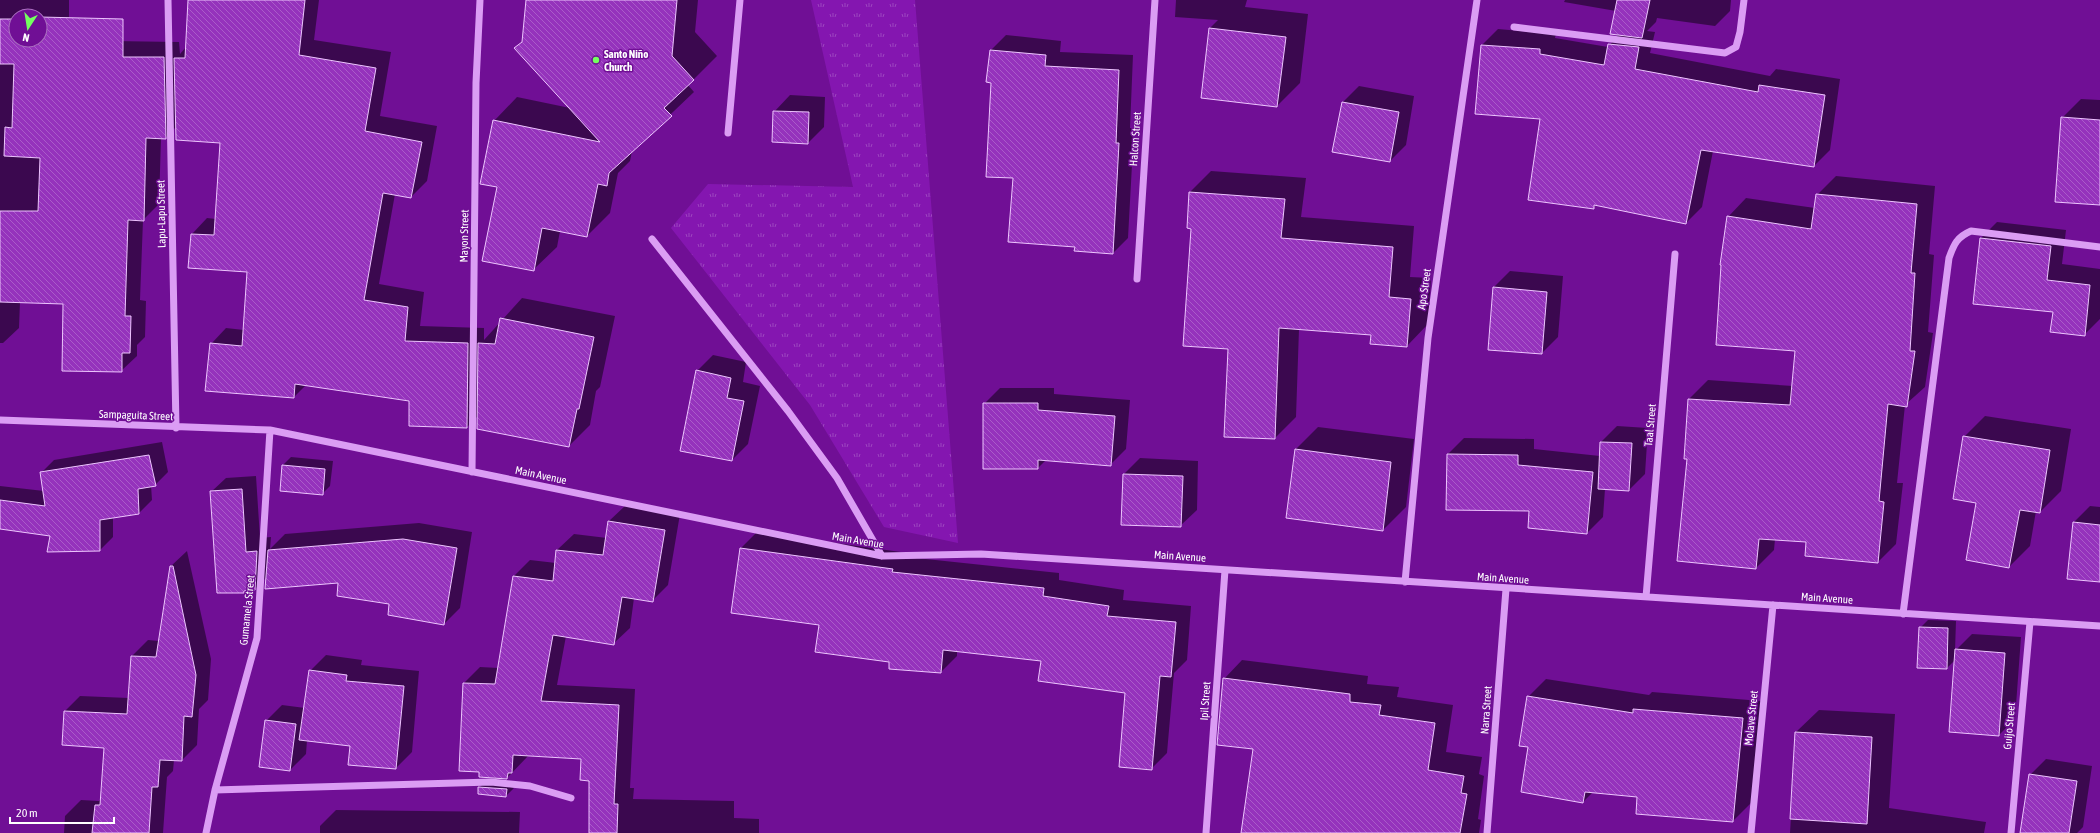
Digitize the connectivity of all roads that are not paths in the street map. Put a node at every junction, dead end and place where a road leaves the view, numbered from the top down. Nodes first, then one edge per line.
1 (168, 0) edge
2 (480, 0) edge
3 (740, 0) edge
4 (1155, 0) edge
5 (1477, 0) edge
6 (1744, 0) edge
7 (1514, 27) dead end
8 (728, 133) dead end
9 (652, 239) dead end
10 (2100, 247) edge
11 (1675, 254) dead end
12 (1137, 279) dead end
13 (0, 420) edge
14 (176, 428) junction
15 (270, 430) junction
16 (472, 472) junction
17 (882, 556) junction
18 (1225, 570) junction
19 (1405, 582) junction
20 (1506, 589) junction
21 (1646, 597) junction
22 (1773, 605) junction
23 (1904, 614) junction
24 (2030, 622) junction
25 (2100, 626) edge
26 (215, 790) junction
27 (571, 798) dead end
28 (206, 833) edge
29 (1206, 833) edge
30 (1487, 833) edge
31 (1751, 833) edge
32 (2011, 833) edge

1 - 14 street, Lapu-Lapu Street
2 - 16 street, Mayon Street
3 - 8 street
4 - 12 street, Halcon Street
5 - 19 street, Apo Street
6 - 7 street
9 - 17 street
10 - 23 street
11 - 21 street, Taal Street
13 - 14 street, Sampaguita Street
14 - 15 street, Sampaguita Street
15 - 16 street, Main Avenue
15 - 26 street, Gumamela Street
16 - 17 street, Main Avenue
17 - 18 street, Main Avenue
18 - 19 street, Main Avenue
18 - 29 street, Ipil Street
19 - 20 street, Main Avenue
20 - 21 street, Main Avenue
20 - 30 street, Narra Street
21 - 22 street, Main Avenue
22 - 23 street, Main Avenue
22 - 31 street, Molave Street
23 - 24 street, Main Avenue
24 - 25 street, Main Avenue
24 - 32 street, Guijo Street
26 - 27 street
26 - 28 street, Gumamela Street

